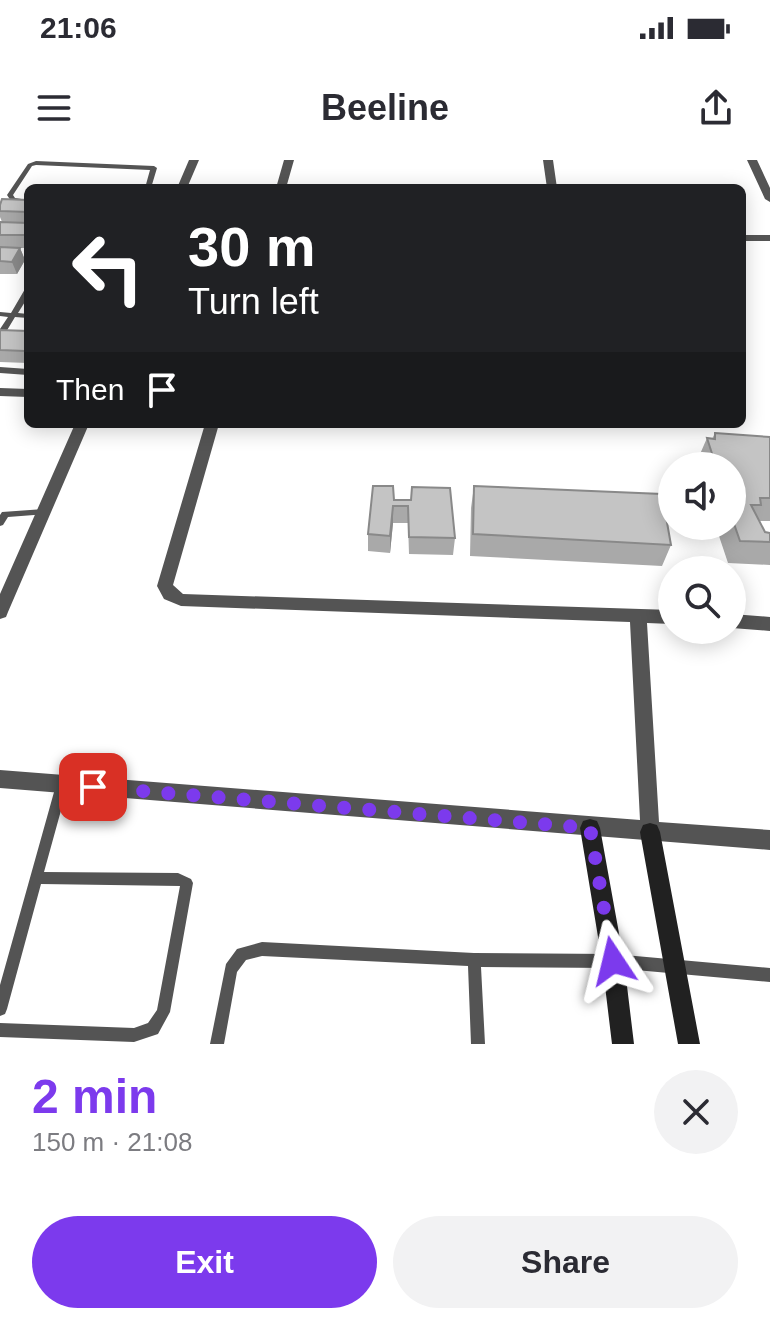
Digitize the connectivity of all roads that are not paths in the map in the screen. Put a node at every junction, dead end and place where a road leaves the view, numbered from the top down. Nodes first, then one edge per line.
1 (194, 160) edge
2 (289, 160) edge
3 (548, 160) edge
4 (752, 160) edge
5 (149, 184) edge
6 (184, 184) edge
7 (282, 184) edge
8 (551, 184) edge
9 (770, 199) edge
10 (24, 201) edge
11 (746, 238) edge
12 (770, 238) edge
13 (24, 297) edge
14 (18, 306) junction
15 (24, 307) edge
16 (0, 314) edge
17 (13, 315) junction
18 (24, 316) edge
19 (0, 336) edge
20 (14, 338) edge
21 (0, 370) edge
22 (24, 372) edge
23 (0, 392) edge
24 (24, 393) edge
25 (80, 428) edge
26 (211, 428) edge
27 (44, 512) junction
28 (0, 523) edge
29 (0, 612) edge
30 (638, 615) junction
31 (658, 616) edge
32 (746, 622) edge
33 (770, 624) edge
34 (0, 779) edge
35 (62, 785) junction
36 (590, 828) junction
37 (650, 832) junction
38 (770, 840) edge
39 (38, 878) junction
40 (474, 960) junction
41 (613, 961) junction
42 (676, 967) junction
43 (770, 975) edge
44 (0, 1009) edge
45 (0, 1030) edge
46 (217, 1044) edge
47 (478, 1044) edge
48 (623, 1044) edge
49 (689, 1044) edge

1 - 6 street
2 - 7 street
3 - 8 street
4 - 9 street
5 - 10 lane
11 - 12 street
13 - 14 lane
14 - 15 lane
14 - 17 lane
16 - 17 lane
17 - 18 lane
17 - 19 lane
19 - 20 lane
21 - 22 lane
23 - 24 street
25 - 27 street
26 - 30 street
27 - 28 lane
27 - 29 street
30 - 31 street
30 - 37 street
32 - 33 street
34 - 35 street
35 - 36 street
35 - 39 lane
36 - 37 street
36 - 41 street
37 - 38 street
37 - 42 street
39 - 44 lane
39 - 45 lane
40 - 41 lane
40 - 46 lane
40 - 47 lane
41 - 42 lane
41 - 48 street
42 - 43 lane
42 - 49 street

